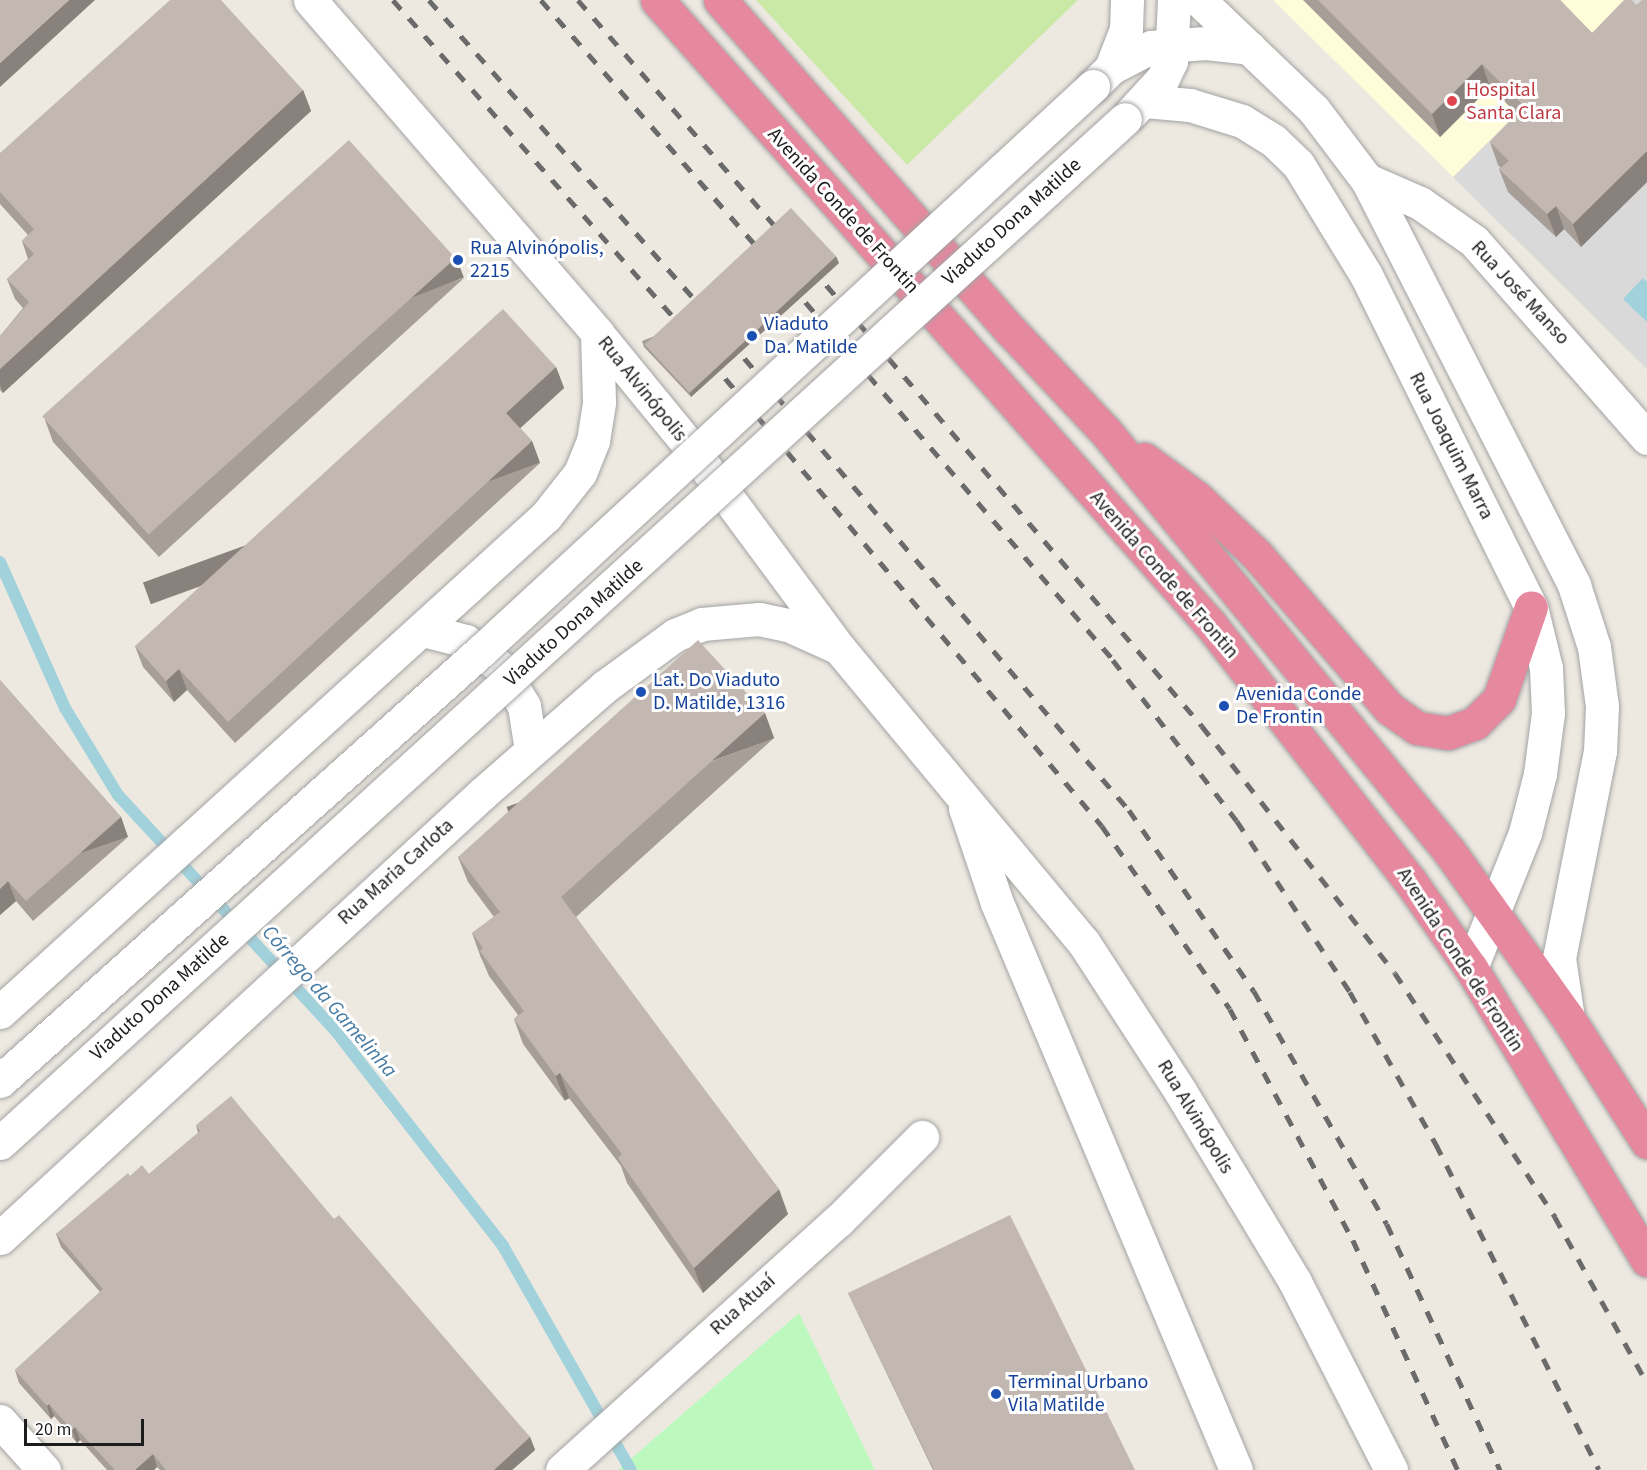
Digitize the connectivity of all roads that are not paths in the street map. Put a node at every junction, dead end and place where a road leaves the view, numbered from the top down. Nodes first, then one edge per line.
1 (310, 0) edge
2 (657, 0) edge
3 (720, 0) edge
4 (1127, 0) edge
5 (1174, 0) edge
6 (1199, 0) edge
7 (1173, 44) junction
8 (1250, 48) junction
9 (1102, 77) junction
10 (1135, 110) junction
11 (1367, 180) junction
12 (597, 333) junction
13 (1106, 432) junction
14 (1647, 438) edge
15 (1531, 607) junction
16 (423, 630) junction
17 (839, 648) junction
18 (531, 750) junction
19 (959, 790) junction
20 (1492, 911) junction
21 (1471, 968) junction
22 (0, 1012) edge
23 (1568, 1018) junction
24 (0, 1081) edge
25 (921, 1137) dead end
26 (1647, 1142) edge
27 (0, 1143) edge
28 (0, 1238) edge
29 (1647, 1260) edge
30 (0, 1421) edge
31 (44, 1470) edge
32 (562, 1470) edge
33 (1236, 1470) edge
34 (1391, 1470) edge

1 - 12 street, Rua Alvinópolis
2 - 21 highway, Avenida Conde de Frontin
3 - 13 highway
4 - 9 street
5 - 7 street
6 - 8 street
7 - 8 street
7 - 9 street
7 - 10 street
8 - 11 street
9 - 24 street, bridge
10 - 15 street, Rua Joaquim Marra
10 - 27 street, Viaduto Dona Matilde, bridge
11 - 14 street, Rua José Manso
11 - 23 street
12 - 16 street
12 - 17 street, Rua Alvinópolis
13 - 15 highway
13 - 20 highway
15 - 20 street, Rua Joaquim Marra
16 - 18 street
16 - 22 street
17 - 18 street, Rua Maria Carlota
17 - 19 street, Rua Alvinópolis
18 - 28 street, Rua Maria Carlota
19 - 33 street, Rua Alvinópolis
19 - 34 street, Rua Alvinópolis
20 - 21 street, Rua Joaquim Marra
20 - 23 highway
21 - 29 highway, Avenida Conde de Frontin
23 - 26 highway
25 - 32 street, Rua Atuaí
30 - 31 street

